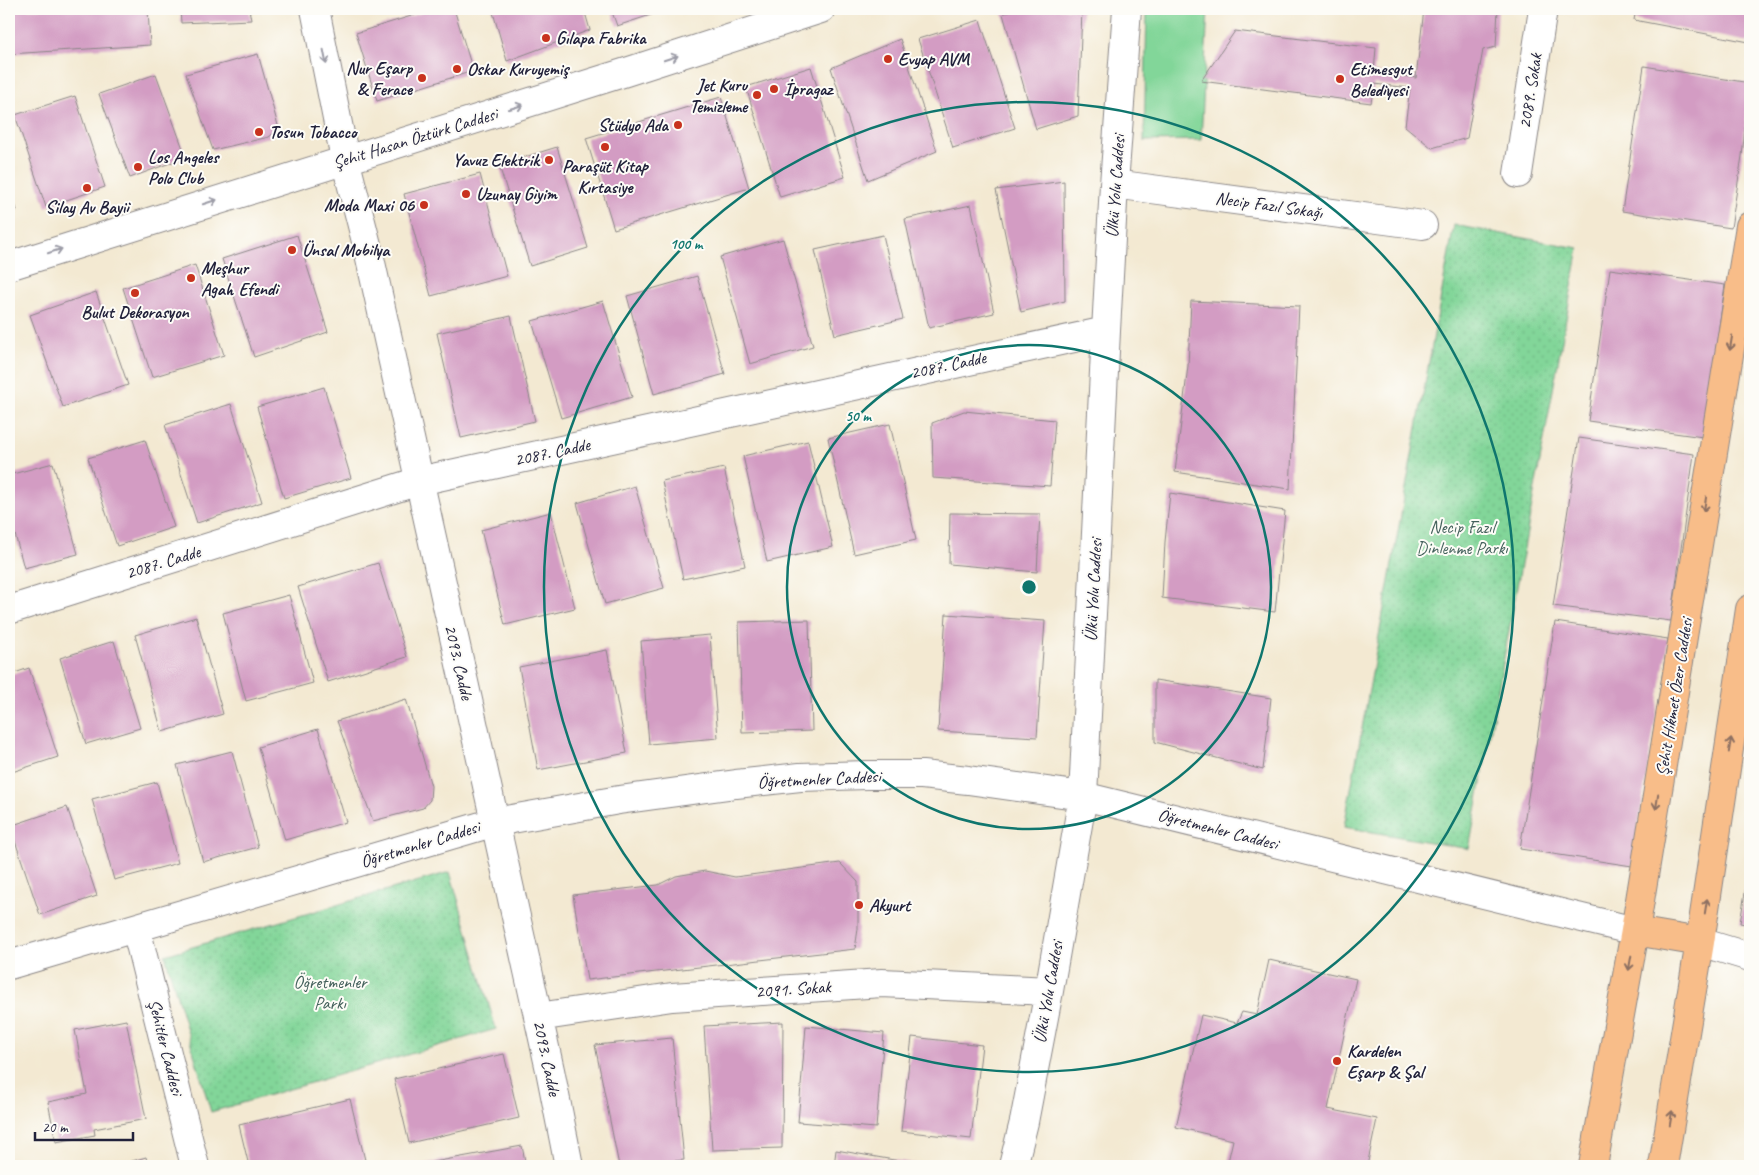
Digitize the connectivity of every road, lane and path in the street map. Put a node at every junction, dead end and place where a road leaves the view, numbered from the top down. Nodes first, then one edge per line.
1 (315, 9) edge
2 (821, 9) edge
3 (1127, 9) edge
4 (1543, 9) edge
5 (345, 160) junction
6 (1518, 174) dead end
7 (1114, 184) junction
8 (1423, 225) dead end
9 (1750, 226) edge
10 (9, 266) edge
11 (1106, 331) junction
12 (419, 481) junction
13 (1750, 609) edge
14 (9, 610) edge
15 (1083, 796) junction
16 (495, 822) junction
17 (136, 928) junction
18 (1635, 932) junction
19 (1700, 942) junction
20 (1750, 956) edge
21 (9, 965) edge
22 (1049, 991) junction
23 (538, 1017) junction
24 (195, 1166) edge
25 (569, 1166) edge
26 (1013, 1166) edge
27 (1593, 1166) edge
28 (1663, 1166) edge

1 -> 5 street, 2093. Cadde
5 -> 2 street, Şehit Hasan Öztürk Caddesi
3 - 7 street, Ülkü Yolu Caddesi
4 - 6 street, 2089. Sokak
10 -> 5 street, Şehit Hasan Öztürk Caddesi
5 - 12 street, 2093. Cadde
7 - 8 street, Necip Fazıl Sokağı
7 - 11 street, Ülkü Yolu Caddesi
9 -> 18 main road, Şehit Hikmet Özer Caddesi
11 - 12 street, 2087. Cadde
11 - 15 street, Ülkü Yolu Caddesi
12 - 14 street, 2087. Cadde
12 - 16 street, 2093. Cadde
19 -> 13 main road
15 - 16 street, Öğretmenler Caddesi
15 - 18 street, Öğretmenler Caddesi
15 - 22 street, Ülkü Yolu Caddesi
16 - 17 street, Öğretmenler Caddesi
16 - 23 street, 2093. Cadde
17 - 21 street, Öğretmenler Caddesi
17 - 24 street, Şehitler Caddesi
18 - 19 main road
18 -> 27 main road, Şehit Hikmet Özer Caddesi
19 - 20 street
28 -> 19 main road
22 - 23 street, 2091. Sokak
22 - 26 street, Ülkü Yolu Caddesi
23 - 25 street, 2093. Cadde

